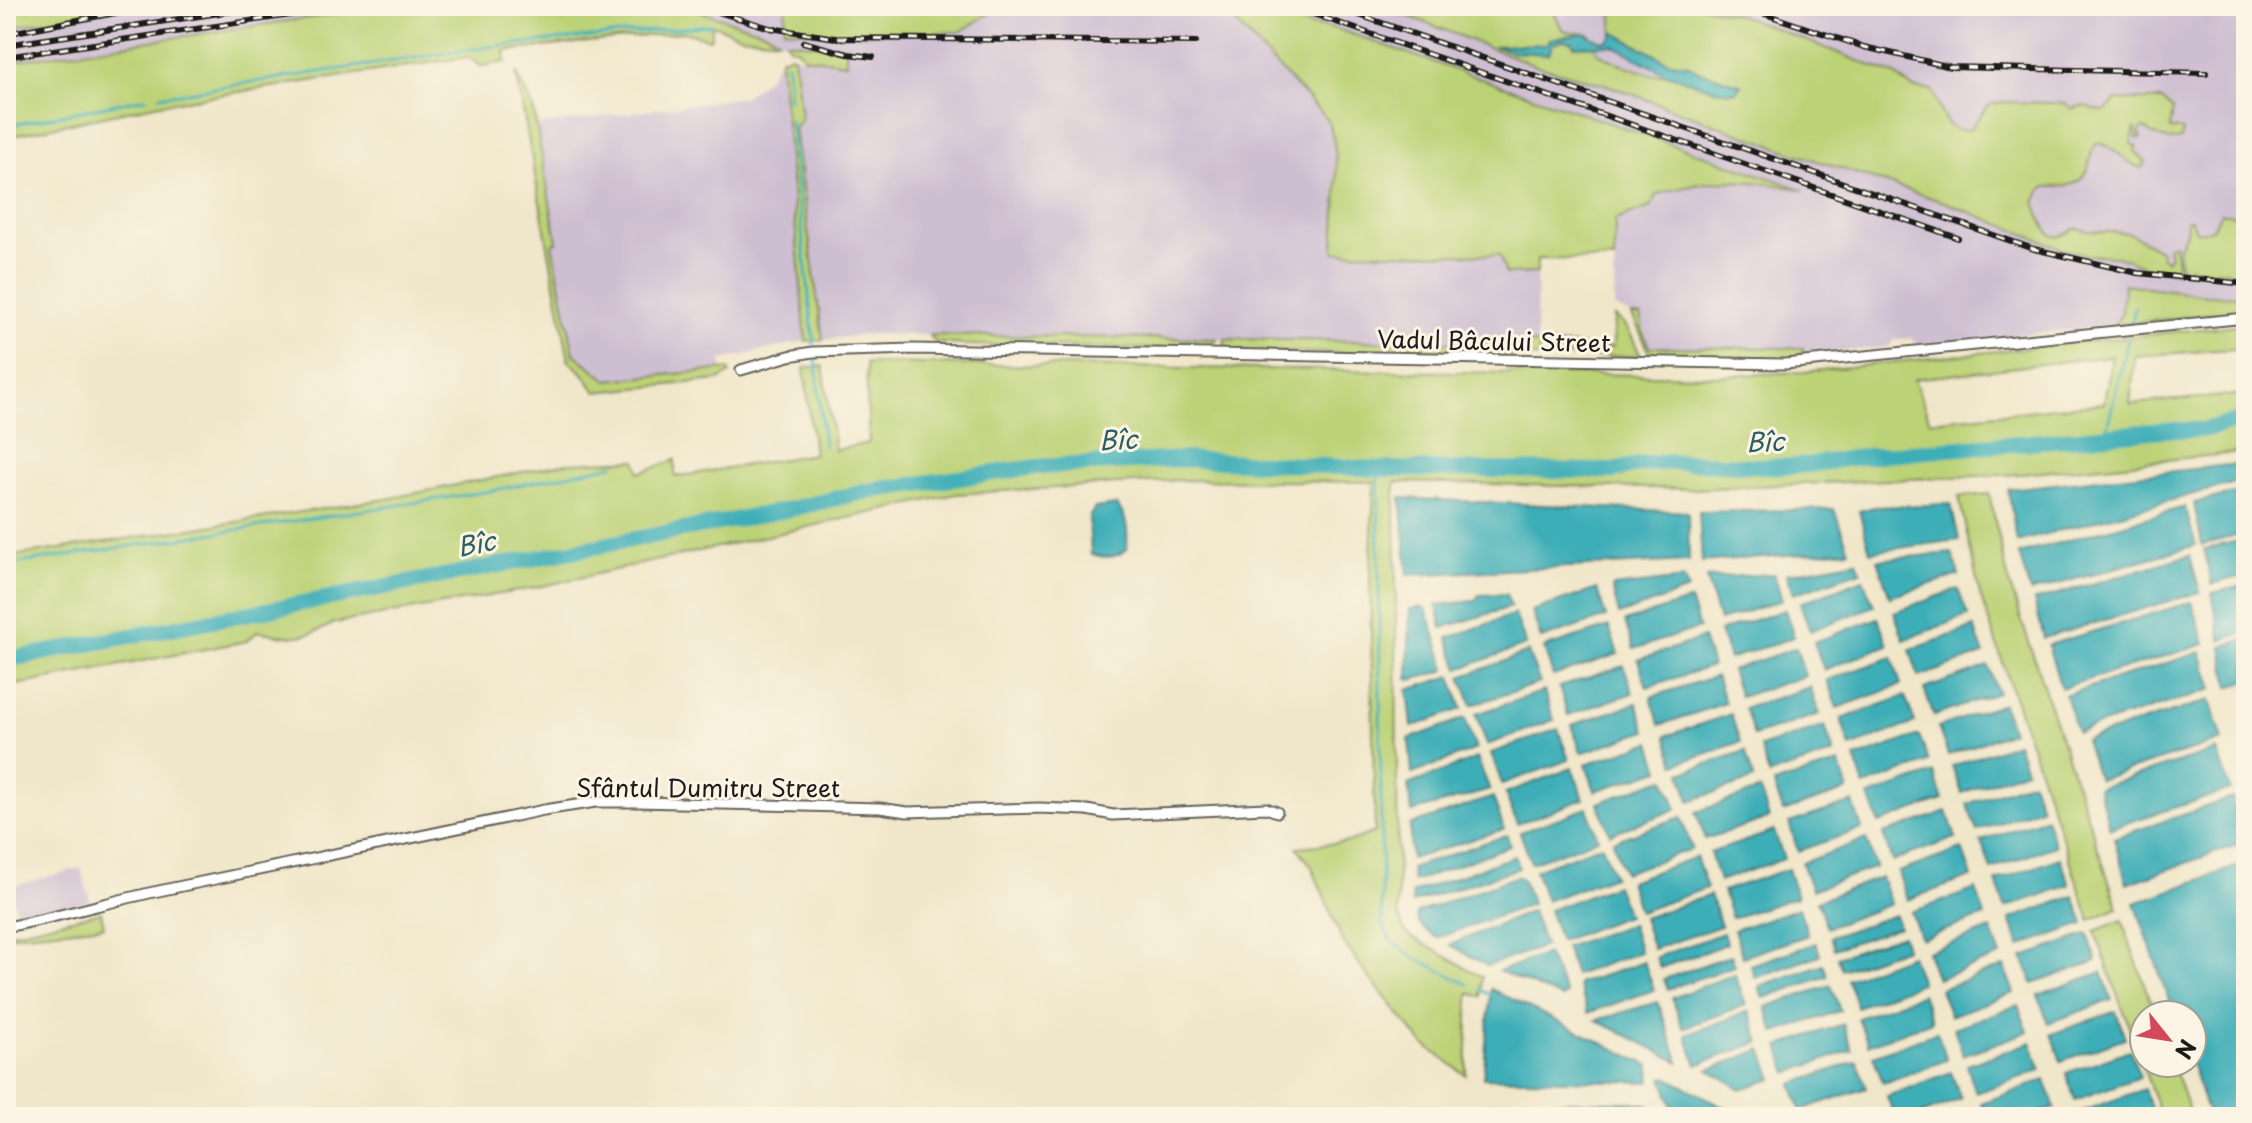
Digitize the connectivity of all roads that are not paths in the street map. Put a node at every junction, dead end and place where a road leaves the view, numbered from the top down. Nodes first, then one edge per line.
1 (2246, 318) edge
2 (741, 370) dead end
3 (1277, 812) dead end
4 (6, 927) edge

1 - 2 street, Vadul Bâcului Street
3 - 4 street, Sfântul Dumitru Street

